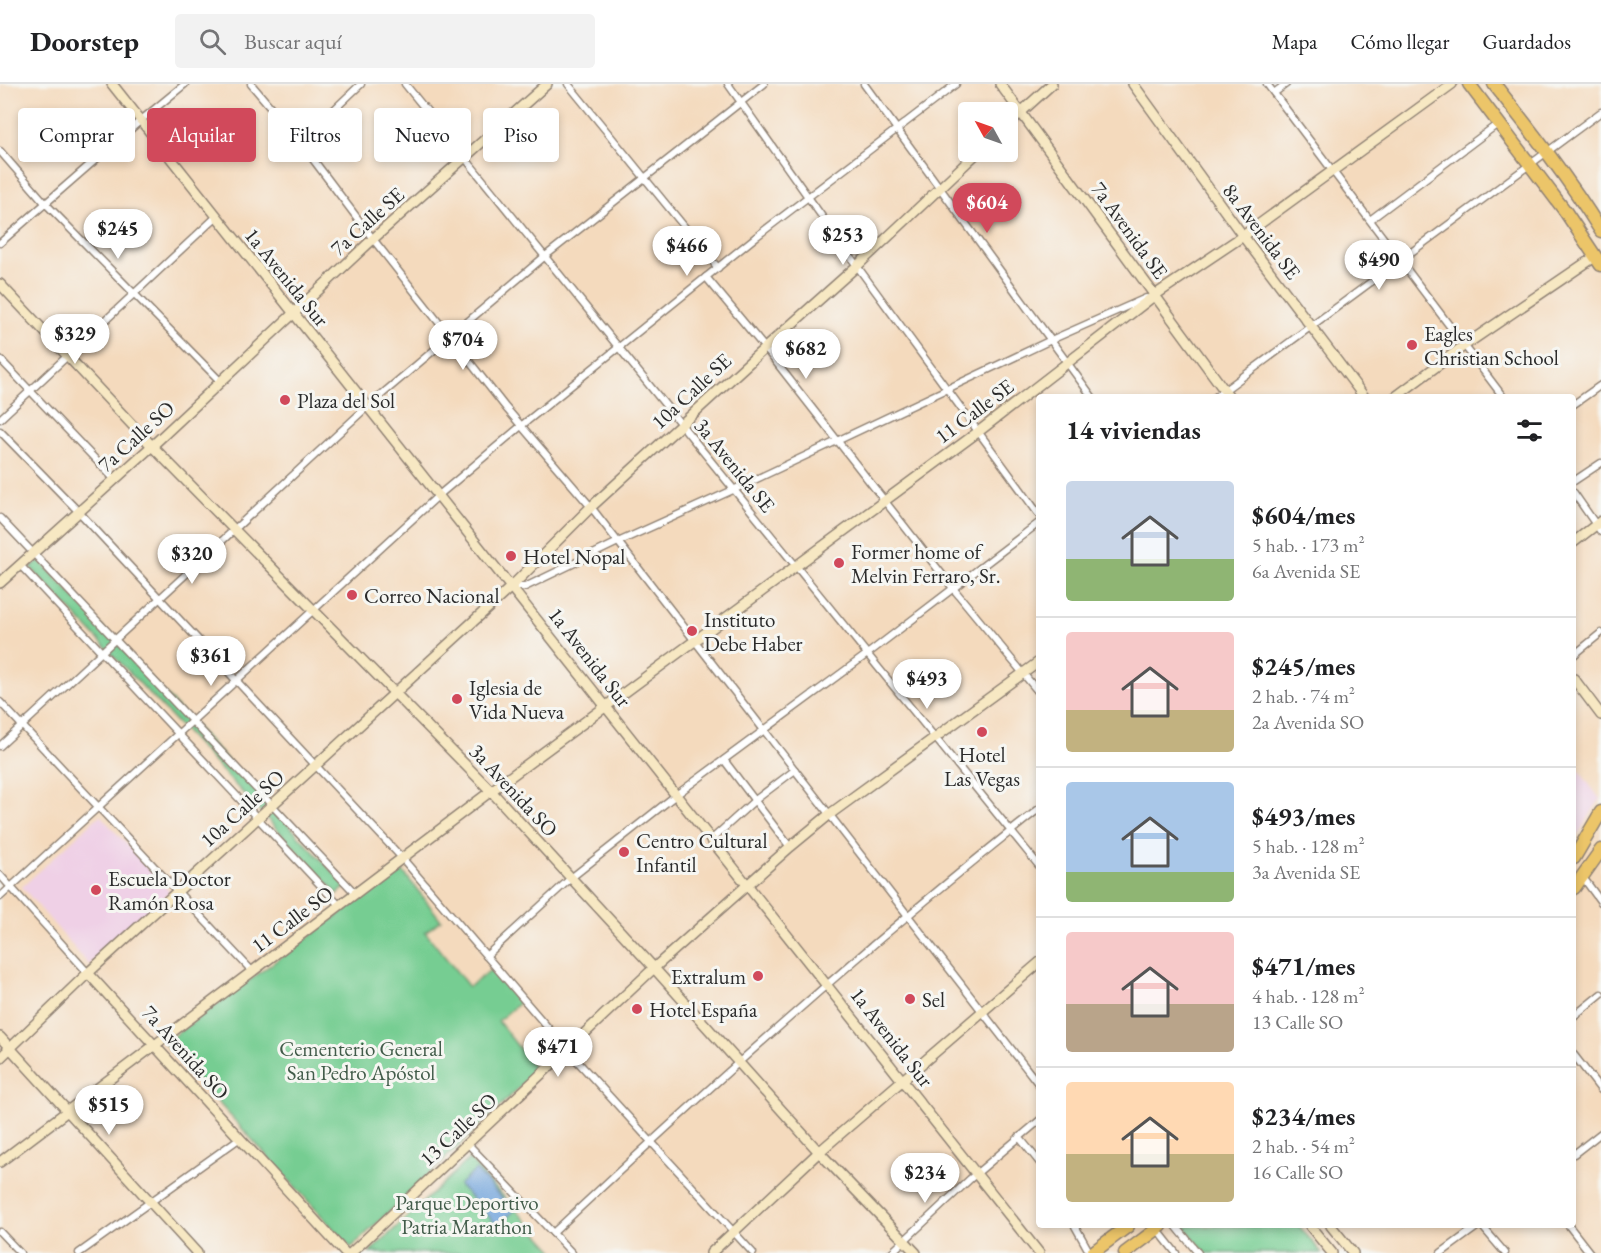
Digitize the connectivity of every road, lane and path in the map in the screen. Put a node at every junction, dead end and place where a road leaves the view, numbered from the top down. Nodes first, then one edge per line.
1 (112, 84) edge
2 (186, 84) edge
3 (251, 84) edge
4 (361, 84) edge
5 (405, 84) edge
6 (546, 84) edge
7 (568, 84) edge
8 (728, 84) edge
9 (764, 84) edge
10 (864, 84) edge
11 (956, 84) edge
12 (1000, 84) edge
13 (1052, 84) edge
14 (1133, 84) edge
15 (1267, 84) edge
16 (1286, 84) edge
17 (1452, 84) edge
18 (1469, 84) edge
19 (1494, 84) edge
20 (1274, 93) junction
21 (742, 101) junction
22 (271, 108) edge
23 (336, 108) edge
24 (424, 108) edge
25 (1021, 111) junction
26 (1601, 112) edge
27 (1018, 114) edge
28 (140, 120) junction
29 (1499, 123) junction
30 (897, 128) junction
31 (0, 152) edge
32 (471, 152) edge
33 (1548, 152) junction
34 (315, 162) edge
35 (460, 162) edge
36 (467, 162) edge
37 (967, 162) edge
38 (1531, 164) junction
39 (1333, 171) junction
40 (645, 177) junction
41 (940, 188) junction
42 (809, 195) junction
43 (46, 204) junction
44 (216, 217) junction
45 (1370, 220) junction
46 (1601, 231) edge
47 (1243, 236) junction
48 (373, 239) junction
49 (0, 243) edge
50 (544, 257) junction
51 (1400, 260) junction
52 (1598, 261) edge
53 (857, 266) junction
54 (718, 268) junction
55 (706, 277) junction
56 (0, 284) edge
57 (134, 293) junction
58 (1155, 294) junction
59 (294, 313) junction
60 (1311, 326) junction
61 (450, 335) junction
62 (1051, 340) junction
63 (1465, 345) junction
64 (618, 348) junction
65 (765, 348) junction
66 (68, 356) junction
67 (0, 359) edge
68 (1067, 362) junction
69 (221, 382) junction
70 (1601, 385) edge
71 (947, 389) junction
72 (30, 391) junction
73 (1090, 394) edge
74 (1227, 394) edge
75 (1362, 394) edge
76 (1399, 394) edge
77 (1501, 394) edge
78 (1576, 403) edge
79 (368, 406) junction
80 (0, 419) edge
81 (680, 425) junction
82 (521, 426) junction
83 (0, 431) edge
84 (978, 432) junction
85 (839, 440) junction
86 (152, 446) junction
87 (1601, 463) edge
88 (115, 480) junction
89 (1576, 480) edge
90 (733, 490) junction
91 (439, 495) junction
92 (1576, 496) edge
93 (885, 500) junction
94 (591, 507) junction
95 (1036, 511) edge
96 (79, 513) junction
97 (0, 518) edge
98 (1036, 525) edge
99 (1599, 526) edge
100 (234, 529) junction
101 (1576, 541) edge
102 (618, 542) junction
103 (34, 553) junction
104 (20, 565) junction
105 (795, 568) junction
106 (0, 583) edge
107 (511, 587) junction
108 (952, 587) junction
109 (159, 598) junction
110 (314, 610) junction
111 (1601, 633) edge
112 (116, 639) junction
113 (694, 642) junction
114 (101, 652) junction
115 (1576, 653) edge
116 (866, 655) junction
117 (1036, 665) edge
118 (1023, 674) junction
119 (236, 681) junction
120 (1576, 682) edge
121 (1036, 689) edge
122 (395, 692) junction
123 (0, 702) edge
124 (607, 707) junction
125 (1601, 716) edge
126 (192, 721) junction
127 (22, 726) junction
128 (764, 730) junction
129 (178, 734) junction
130 (935, 739) junction
131 (0, 746) edge
132 (724, 760) junction
133 (315, 765) junction
134 (795, 770) junction
135 (491, 791) junction
136 (676, 795) junction
137 (754, 801) junction
138 (272, 805) junction
139 (98, 807) junction
140 (1036, 811) edge
141 (1601, 812) edge
142 (830, 813) junction
143 (257, 818) junction
144 (1010, 831) junction
145 (712, 839) junction
146 (790, 847) junction
147 (1601, 850) edge
148 (1576, 855) edge
149 (402, 858) junction
150 (1036, 862) edge
151 (0, 875) edge
152 (1582, 876) junction
153 (571, 878) junction
154 (748, 885) junction
155 (1576, 885) edge
156 (11, 887) junction
157 (177, 891) junction
158 (355, 893) junction
159 (0, 897) edge
160 (1601, 902) edge
161 (339, 905) junction
162 (907, 916) junction
163 (486, 956) junction
164 (1036, 965) edge
165 (654, 968) junction
166 (252, 971) junction
167 (88, 973) junction
168 (827, 984) junction
169 (1601, 994) edge
170 (981, 1011) junction
171 (1576, 1014) edge
172 (0, 1037) edge
173 (154, 1045) junction
174 (11, 1048) junction
175 (568, 1051) junction
176 (0, 1058) edge
177 (1576, 1058) edge
178 (738, 1062) junction
179 (902, 1078) junction
180 (1036, 1081) edge
181 (1601, 1090) edge
182 (67, 1110) junction
183 (1036, 1123) edge
184 (1601, 1133) edge
185 (1019, 1137) junction
186 (240, 1138) junction
187 (651, 1141) junction
188 (468, 1144) junction
189 (819, 1152) junction
190 (1576, 1152) edge
191 (1036, 1158) edge
192 (0, 1162) edge
193 (977, 1173) junction
194 (150, 1202) junction
195 (1076, 1228) edge
196 (1125, 1228) edge
197 (1158, 1228) edge
198 (1160, 1228) edge
199 (1178, 1228) edge
200 (1313, 1228) edge
201 (1333, 1228) edge
202 (1477, 1228) edge
203 (1482, 1228) edge
204 (1571, 1228) edge
205 (0, 1232) edge
206 (734, 1232) junction
207 (553, 1233) junction
208 (904, 1240) junction
209 (20, 1253) edge
210 (79, 1253) edge
211 (197, 1253) edge
212 (345, 1253) edge
213 (351, 1253) edge
214 (572, 1253) edge
215 (711, 1253) edge
216 (753, 1253) edge
217 (891, 1253) edge
218 (916, 1253) edge
219 (1040, 1253) edge
220 (1091, 1253) edge
221 (1125, 1253) edge
222 (1176, 1253) edge
223 (1198, 1253) edge
224 (1332, 1253) edge
225 (1353, 1253) edge
226 (1442, 1253) edge
227 (1505, 1253) edge
228 (1590, 1253) edge

1 - 28 street, 1a Avenida Sur
2 - 28 street
3 - 22 street
4 - 23 street
5 - 24 street, 3a Avenida SE
6 - 32 street, 7a Calle SE
7 - 40 street
8 - 21 street
9 - 21 street
10 - 30 street
11 - 30 street
12 - 25 street, 7a Avenida SE
13 - 25 street
14 - 47 street, 8a Avenida SE
15 - 20 street
16 - 20 street
17 - 39 street, 11 Calle SE
18 - 29 highway
19 - 33 highway
20 - 39 street
21 - 40 street
21 - 42 street
25 - 27 street
25 - 58 street, 7a Avenida SE
26 - 33 street
28 - 43 street
28 - 44 street, 1a Avenida Sur
29 - 38 highway
29 - 45 street
30 - 41 street
30 - 42 street
31 - 43 street
33 - 38 street
33 - 46 highway
34 - 48 street
35 - 48 street, 7a Calle SE
36 - 50 street, 3a Avenida SE
37 - 41 street, 10a Calle SE
38 - 51 street
38 - 52 highway
39 - 45 street
39 - 47 street, 11 Calle SE
40 - 50 street
40 - 54 street
41 - 53 street, 10a Calle SE
41 - 62 street
42 - 53 street
42 - 54 street
43 - 49 street
43 - 57 street
44 - 57 street
44 - 59 street, 1a Avenida Sur
45 - 51 street
47 - 58 street, 11 Calle SE
47 - 60 street, 8a Avenida SE
48 - 59 street, 7a Calle SE
48 - 61 street
50 - 61 street
50 - 64 street, 3a Avenida SE
51 - 60 street
51 - 63 street
52 - 63 street
53 - 65 street, 10a Calle SE
53 - 71 street
54 - 55 street
55 - 64 street
55 - 65 street
56 - 66 street, 3a Avenida SO
57 - 66 street
57 - 69 street
58 - 62 street
58 - 68 street, 11 Calle SE
58 - 74 street, 7a Avenida SE
59 - 69 street, 7a Calle SO
59 - 79 street, 1a Avenida Sur
60 - 74 street
60 - 75 street, 8a Avenida SE
61 - 79 street
61 - 82 street
62 - 68 street
62 - 71 street
63 - 76 street
63 - 77 street
64 - 81 street, 3a Avenida SE
64 - 82 street
65 - 81 street, 10a Calle SE
65 - 85 street
66 - 72 street
66 - 86 street, 3a Avenida SO
67 - 72 street
68 - 73 street
68 - 84 street, 11 Calle SE
69 - 86 street, 7a Calle SO
70 - 78 street
71 - 84 street
71 - 85 street
72 - 80 street
72 - 88 street
79 - 91 street, 1a Avenida Sur
79 - 100 street
81 - 90 street, 3a Avenida SE
81 - 94 street, 10a Calle SE
82 - 91 street
82 - 94 street
83 - 96 street
84 - 93 street, 11 Calle SE
84 - 95 street
85 - 90 street
85 - 93 street
86 - 88 street, 7a Calle SO
86 - 100 street, 3a Avenida SO
87 - 89 street
88 - 96 street, 7a Calle SO
90 - 102 street
90 - 105 street, 3a Avenida SE
91 - 107 street, 1a Avenida Sur
91 - 110 street
92 - 99 street
93 - 105 street, 11 Calle SE
93 - 108 street
94 - 102 street
94 - 107 street, 10a Calle SE
96 - 103 street, 7a Calle SO
96 - 109 street
97 - 103 street
98 - 108 street
99 - 101 street
100 - 109 street
100 - 110 street, 3a Avenida SO
102 - 107 street
102 - 113 street
103 - 104 street, 7a Calle SO
103 - 112 street
104 - 106 street, 7a Calle SO
104 - 114 street
105 - 113 street, 11 Calle SE
105 - 116 street, 3a Avenida SE
107 - 122 street, 10a Calle SO
107 - 124 street, 1a Avenida Sur
108 - 116 street
108 - 118 street
109 - 112 street
109 - 119 street
110 - 119 street
110 - 122 street, 3a Avenida SO
111 - 115 street
112 - 114 street
112 - 126 street
113 - 124 street, 11 Calle SE
113 - 128 street
114 - 127 street
114 - 129 street
116 - 128 street
116 - 130 street, 3a Avenida SE
117 - 118 street, 13 Calle SO
118 - 121 street
118 - 130 street, 13 Calle SO
119 - 126 street
119 - 133 street
120 - 125 street
122 - 133 street, 10a Calle SO
122 - 135 street, 3a Avenida SO
123 - 127 street
124 - 135 street, 11 Calle SO
124 - 136 street, 1a Avenida Sur
126 - 129 street
126 - 138 street
127 - 131 street
127 - 139 street
128 - 132 street
128 - 134 street
129 - 139 street
129 - 143 street
130 - 142 street, 13 Calle SO
130 - 144 street, 3a Avenida SE
132 - 136 street
132 - 137 street
133 - 138 street, 10a Calle SO
133 - 149 street
134 - 137 street
134 - 142 street
135 - 149 street, 11 Calle SO
135 - 153 street, 3a Avenida SO
136 - 145 street, 1a Avenida Sur
136 - 153 street
137 - 145 street
137 - 146 street
138 - 143 street, 10a Calle SO
138 - 158 street
139 - 156 street
139 - 157 street
140 - 144 street
141 - 148 highway
142 - 146 street, 13 Calle SO
142 - 162 street
143 - 157 street, 10a Calle SO
143 - 161 street
144 - 150 street, 3a Avenida SE
144 - 162 street
145 - 154 street, 1a Avenida Sur
146 - 154 street, 13 Calle SO
147 - 152 highway
149 - 158 street, 11 Calle SO
149 - 163 street
151 - 156 street, 7a Avenida SO
152 - 155 highway
152 - 160 street
153 - 163 street
153 - 165 street, 3a Avenida SO
154 - 165 street, 13 Calle SO
154 - 168 street, 1a Avenida Sur
156 - 159 street
156 - 167 street, 7a Avenida SO
157 - 166 street
157 - 167 street, 10a Calle SO
158 - 161 street, 11 Calle SO
161 - 166 street, 11 Calle SO
162 - 168 street
162 - 170 street
163 - 175 street
164 - 170 street
165 - 175 street, 13 Calle SO
165 - 178 street, 3a Avenida SO
166 - 173 street, 11 Calle SO
167 - 173 street, 7a Avenida SO
167 - 174 street, 10a Calle SO
168 - 178 street
168 - 179 street, 1a Avenida Sur
169 - 171 street
170 - 179 street
170 - 180 street
172 - 174 street
173 - 182 street, 11 Calle SO
173 - 186 street, 7a Avenida SO
174 - 176 street, 10a Calle SO
174 - 182 street
175 - 187 street
175 - 188 street, 13 Calle SO
177 - 181 street
178 - 187 street
178 - 189 street, 3a Avenida SO
179 - 189 street
179 - 193 street, 1a Avenida Sur
182 - 192 street, 11 Calle SO
182 - 194 street
183 - 185 street
184 - 190 street
185 - 191 street
185 - 193 street
186 - 194 street
186 - 212 street, 7a Avenida SO
187 - 206 street
187 - 207 street
188 - 207 street
188 - 213 street, 13 Calle SO
189 - 206 street
189 - 208 street, 3a Avenida SO
193 - 208 street
193 - 219 street, 1a Avenida Sur
194 - 210 street
194 - 211 street
195 - 220 street
196 - 220 highway
197 - 221 highway
198 - 222 street
199 - 223 street
200 - 224 street
201 - 225 street
202 - 226 street
203 - 227 street
204 - 228 street
205 - 209 street
206 - 215 street
206 - 216 street
207 - 214 street
208 - 217 street
208 - 218 street, 3a Avenida SO

